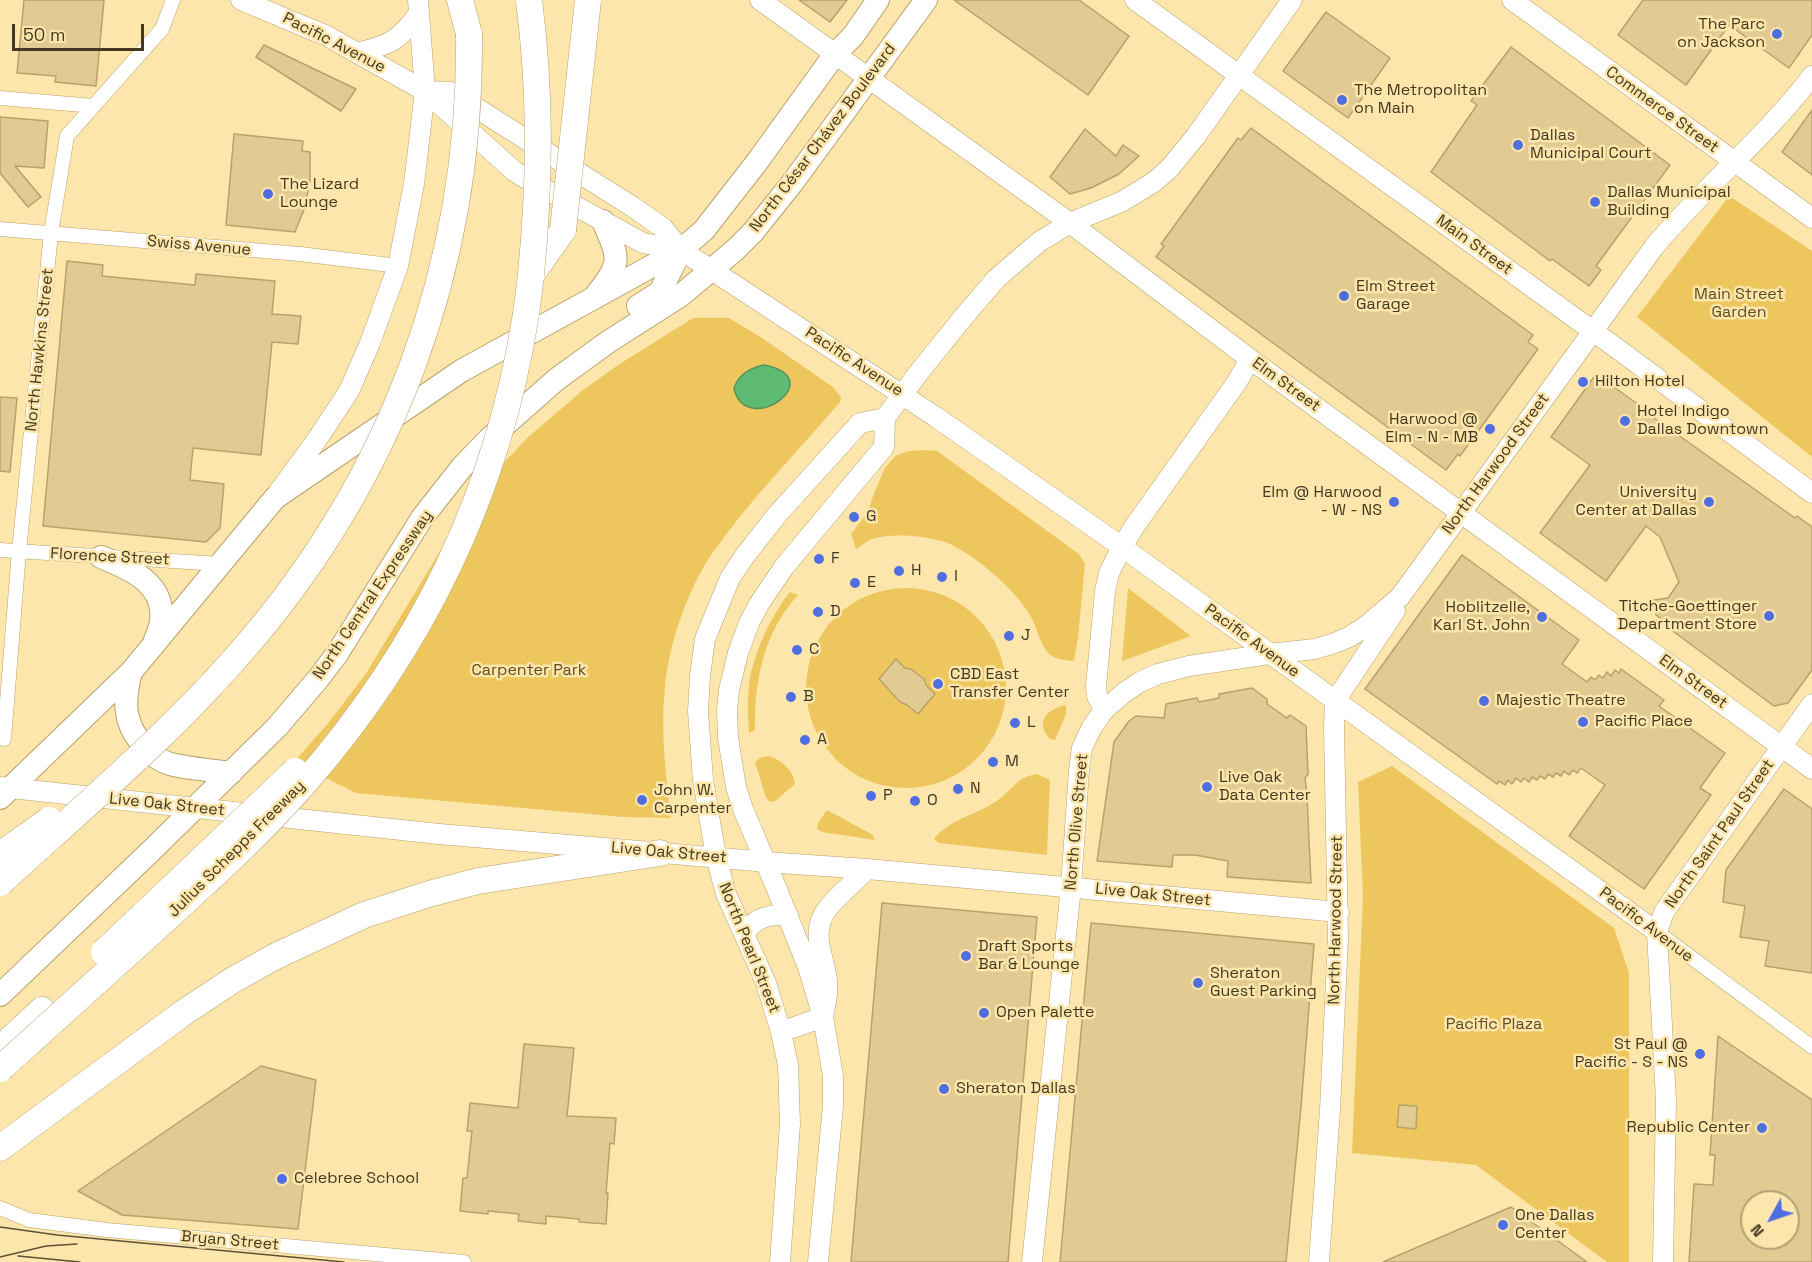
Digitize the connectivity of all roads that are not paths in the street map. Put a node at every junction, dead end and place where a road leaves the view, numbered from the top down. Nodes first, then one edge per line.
1 (173, 0) edge
2 (241, 0) edge
3 (460, 0) edge
4 (468, 0) edge
5 (529, 0) edge
6 (588, 0) edge
7 (760, 0) edge
8 (878, 0) edge
9 (926, 0) edge
10 (1135, 0) edge
11 (1293, 0) edge
12 (1512, 0) edge
13 (419, 6) edge
14 (469, 34) junction
15 (357, 53) junction
16 (835, 54) junction
17 (1238, 75) junction
18 (1812, 76) edge
19 (868, 79) junction
20 (425, 91) junction
21 (0, 98) edge
22 (94, 106) junction
23 (1734, 162) junction
24 (1812, 218) edge
25 (603, 221) junction
26 (1070, 224) junction
27 (0, 229) edge
28 (51, 233) junction
29 (681, 250) junction
30 (398, 266) junction
31 (713, 270) junction
32 (531, 275) junction
33 (594, 298) junction
34 (1592, 331) junction
35 (1250, 359) junction
36 (565, 372) junction
37 (903, 394) junction
38 (885, 418) junction
39 (1812, 493) edge
40 (275, 498) junction
41 (1461, 513) junction
42 (1122, 547) junction
43 (0, 550) edge
44 (19, 551) junction
45 (101, 557) junction
46 (220, 564) junction
47 (1400, 597) junction
48 (154, 644) junction
49 (1269, 654) junction
50 (131, 672) junction
51 (1335, 701) junction
52 (1812, 704) edge
53 (1104, 710) junction
54 (360, 714) junction
55 (4, 740) dead end
56 (1781, 746) junction
57 (133, 761) junction
58 (1812, 769) edge
59 (231, 773) junction
60 (4, 792) edge
61 (194, 809) junction
62 (276, 816) junction
63 (660, 853) junction
64 (0, 855) edge
65 (716, 857) junction
66 (765, 861) junction
67 (867, 869) junction
68 (0, 884) edge
69 (1071, 887) junction
70 (1339, 912) junction
71 (788, 916) junction
72 (1657, 932) junction
73 (744, 933) junction
74 (0, 995) edge
75 (823, 1017) junction
76 (781, 1032) junction
77 (1812, 1047) edge
78 (0, 1049) edge
79 (0, 1069) edge
80 (0, 1074) edge
81 (0, 1148) edge
82 (0, 1208) edge
83 (464, 1262) edge
84 (780, 1262) edge
85 (818, 1262) edge
86 (1032, 1262) edge
87 (1319, 1262) edge
88 (1663, 1262) edge

1 - 22 street, North Hawkins Street
2 - 15 street, Pacific Avenue
3 - 14 highway
4 - 14 highway
5 - 32 highway, Julius Schepps Freeway, bridge
6 - 32 highway, bridge
7 - 16 street, Elm Street
8 - 16 main road
9 - 19 main road, North César Chávez Boulevard
10 - 17 street, Main Street
11 - 17 street
12 - 23 street, Commerce Street
13 - 15 street
13 - 20 street
14 - 57 highway, bridge
15 - 20 street, Pacific Avenue
16 - 19 street, Elm Street
16 - 29 main road
17 - 26 street
17 - 34 street, Main Street
18 - 23 street, North Harwood Street
19 - 26 street, Elm Street
19 - 31 main road, North César Chávez Boulevard
20 - 25 street, Pacific Avenue
20 - 29 street, Pacific Avenue
20 - 30 street
21 - 22 street
22 - 28 street, North Hawkins Street
23 - 24 street, Commerce Street
23 - 34 street, North Harwood Street
25 - 29 street, Pacific Avenue
25 - 33 main road
26 - 35 street, Elm Street
26 - 37 street
27 - 28 street, Swiss Avenue
28 - 30 street, Swiss Avenue
28 - 44 street, North Hawkins Street
29 - 31 street, Pacific Avenue
29 - 33 main road
29 - 36 main road
30 - 40 street
31 - 36 main road, North Central Expressway
31 - 37 street, Pacific Avenue
32 - 54 highway, Julius Schepps Freeway, bridge
33 - 40 main road
34 - 39 street, Main Street
34 - 41 street, North Harwood Street
35 - 41 street, Elm Street
35 - 42 street
36 - 59 main road, North Central Expressway
37 - 38 street
37 - 42 street, Pacific Avenue
38 - 65 street, North Pearl Street
38 - 66 street
40 - 46 main road
41 - 47 street, North Harwood Street
41 - 56 street, Elm Street
42 - 49 street, Pacific Avenue
42 - 53 street
43 - 44 street, Florence Street
44 - 45 street, Florence Street
44 - 55 street, North Hawkins Street
45 - 46 street, Florence Street
45 - 48 main road
46 - 48 main road
47 - 49 street, North Harwood Street
47 - 51 street, North Harwood Street
48 - 50 main road
49 - 51 street, Pacific Avenue
49 - 53 street, North Olive Street
50 - 59 main road
50 - 60 main road
51 - 70 street, North Harwood Street
51 - 72 street, Pacific Avenue
52 - 56 street, North Saint Paul Street
53 - 69 street, North Olive Street
54 - 78 highway, bridge
54 - 79 highway, Julius Schepps Freeway, bridge
56 - 58 street, Elm Street
56 - 72 street, North Saint Paul Street
57 - 64 highway, bridge
57 - 68 highway, bridge
59 - 61 main road, North Central Expressway
60 - 61 street, Live Oak Street
61 - 62 street, Live Oak Street
61 - 74 main road, North Central Expressway
62 - 63 street, Live Oak Street
62 - 80 street
63 - 65 street, Live Oak Street
63 - 81 highway
65 - 66 street, Live Oak Street
65 - 73 street, North Pearl Street
66 - 67 street, Live Oak Street
66 - 71 street
67 - 69 street, Live Oak Street
67 - 75 street
69 - 70 street, Live Oak Street
69 - 86 street, North Olive Street
70 - 87 street, North Harwood Street
71 - 73 street
71 - 75 street
72 - 77 street, Pacific Avenue
72 - 88 street, North Saint Paul Street
73 - 76 street, North Pearl Street
75 - 76 street
75 - 85 street
76 - 84 street, North Pearl Street
82 - 83 street, Bryan Street

